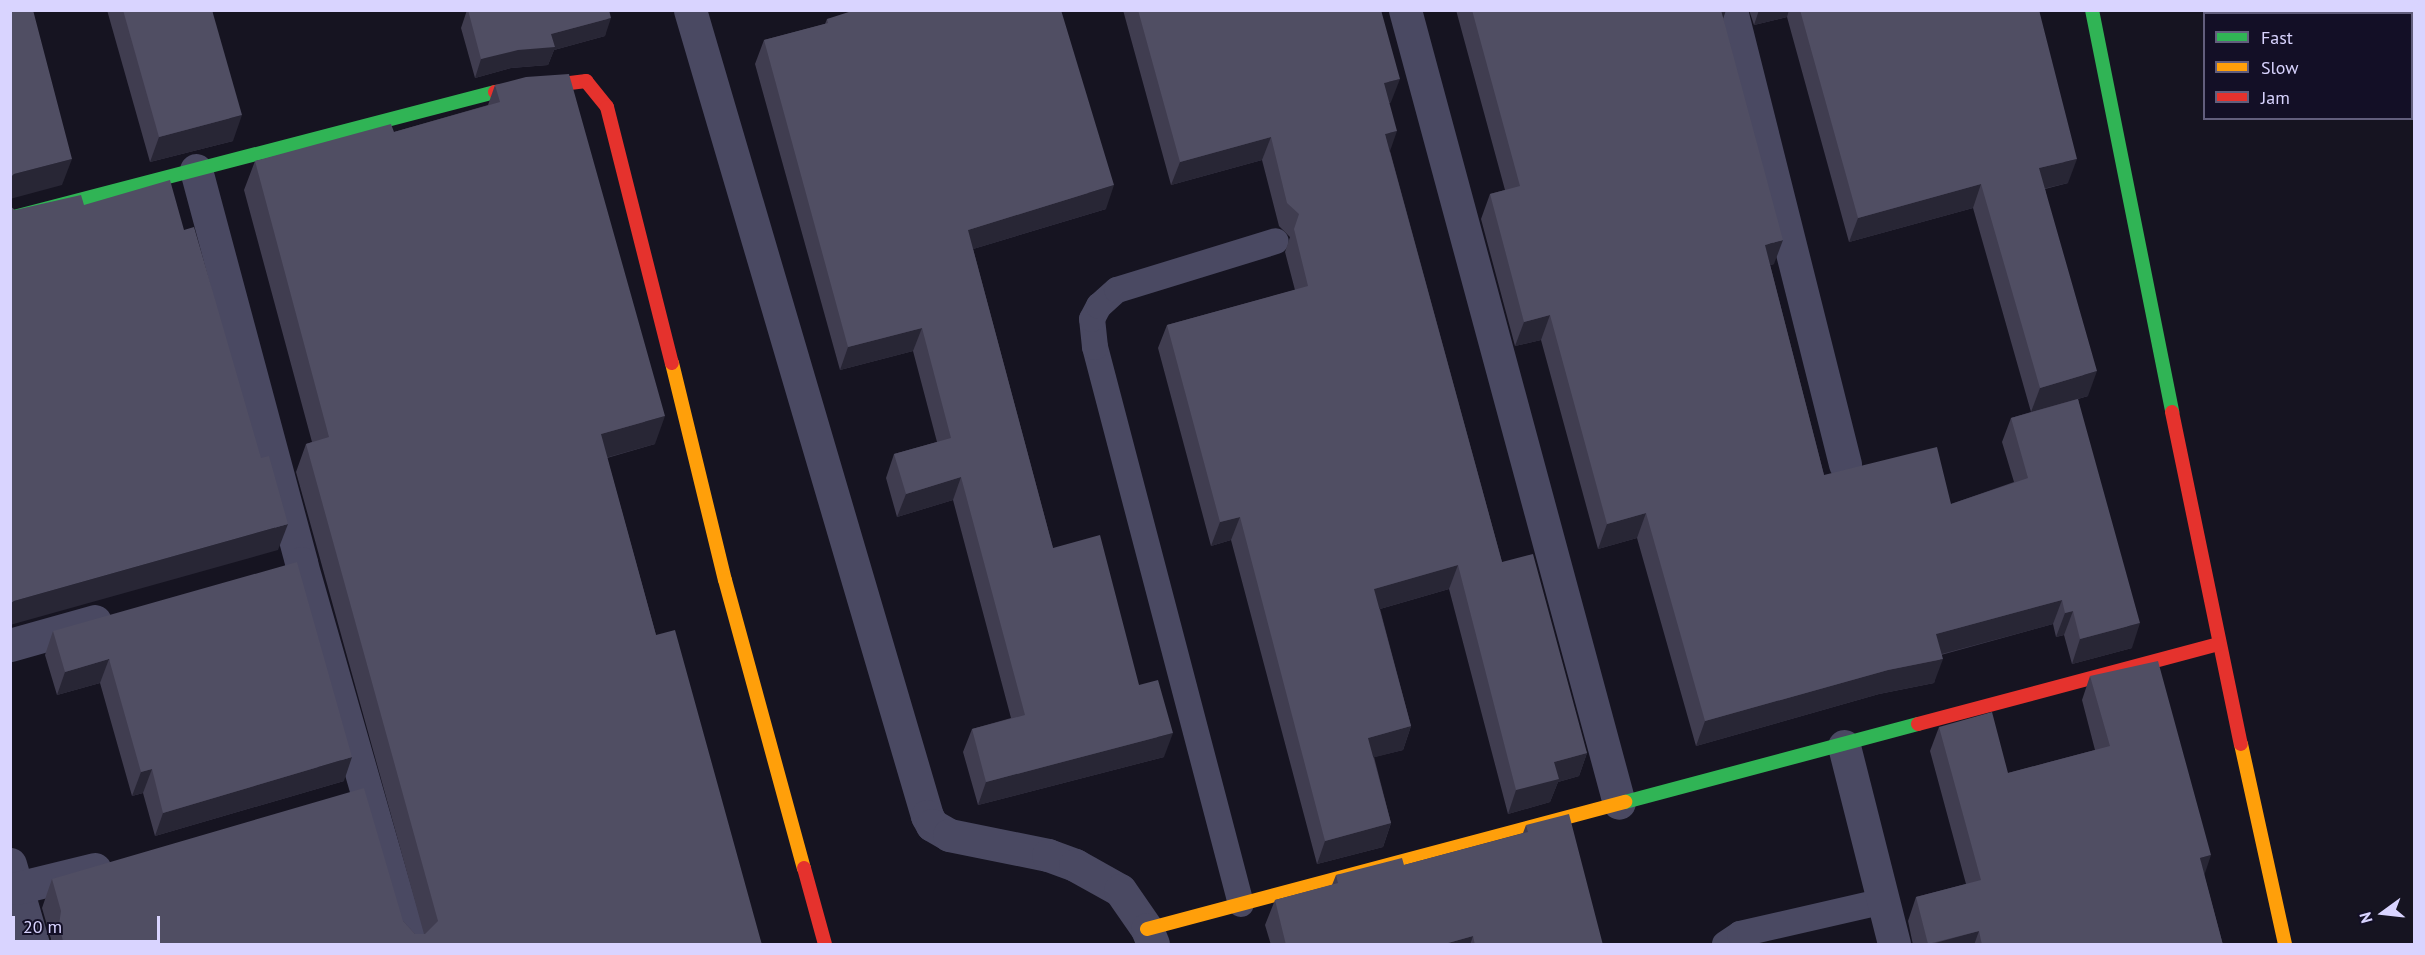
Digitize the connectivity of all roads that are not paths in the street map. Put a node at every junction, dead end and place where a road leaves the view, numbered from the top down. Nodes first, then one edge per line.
1 (1405, 10) edge
2 (1731, 10) edge
3 (2092, 10) edge
4 (694, 11) edge
5 (196, 170) junction
6 (10, 218) edge
7 (1276, 241) dead end
8 (1845, 464) dead end
9 (301, 563) junction
10 (267, 572) edge
11 (122, 613) edge
12 (2219, 644) junction
13 (10, 645) edge
14 (1844, 746) junction
15 (365, 794) junction
16 (333, 803) edge
17 (1619, 803) junction
18 (125, 862) edge
19 (14, 876) edge
20 (1884, 901) junction
21 (1241, 904) junction
22 (1150, 937) edge
23 (33, 945) edge
24 (410, 945) edge
25 (825, 945) edge
26 (1725, 945) edge
27 (1894, 945) edge
28 (2285, 945) edge

1 - 17 street
2 - 8 street
3 - 12 street
4 - 22 street
5 - 6 street
5 - 9 street
5 - 25 street
7 - 21 lane
9 - 10 street
9 - 15 street
11 - 13 street
12 - 14 street
12 - 28 street
14 - 17 street
14 - 20 street
15 - 16 street
15 - 24 street
17 - 21 street
18 - 19 street
19 - 23 street
20 - 26 lane
20 - 27 street
21 - 22 street

